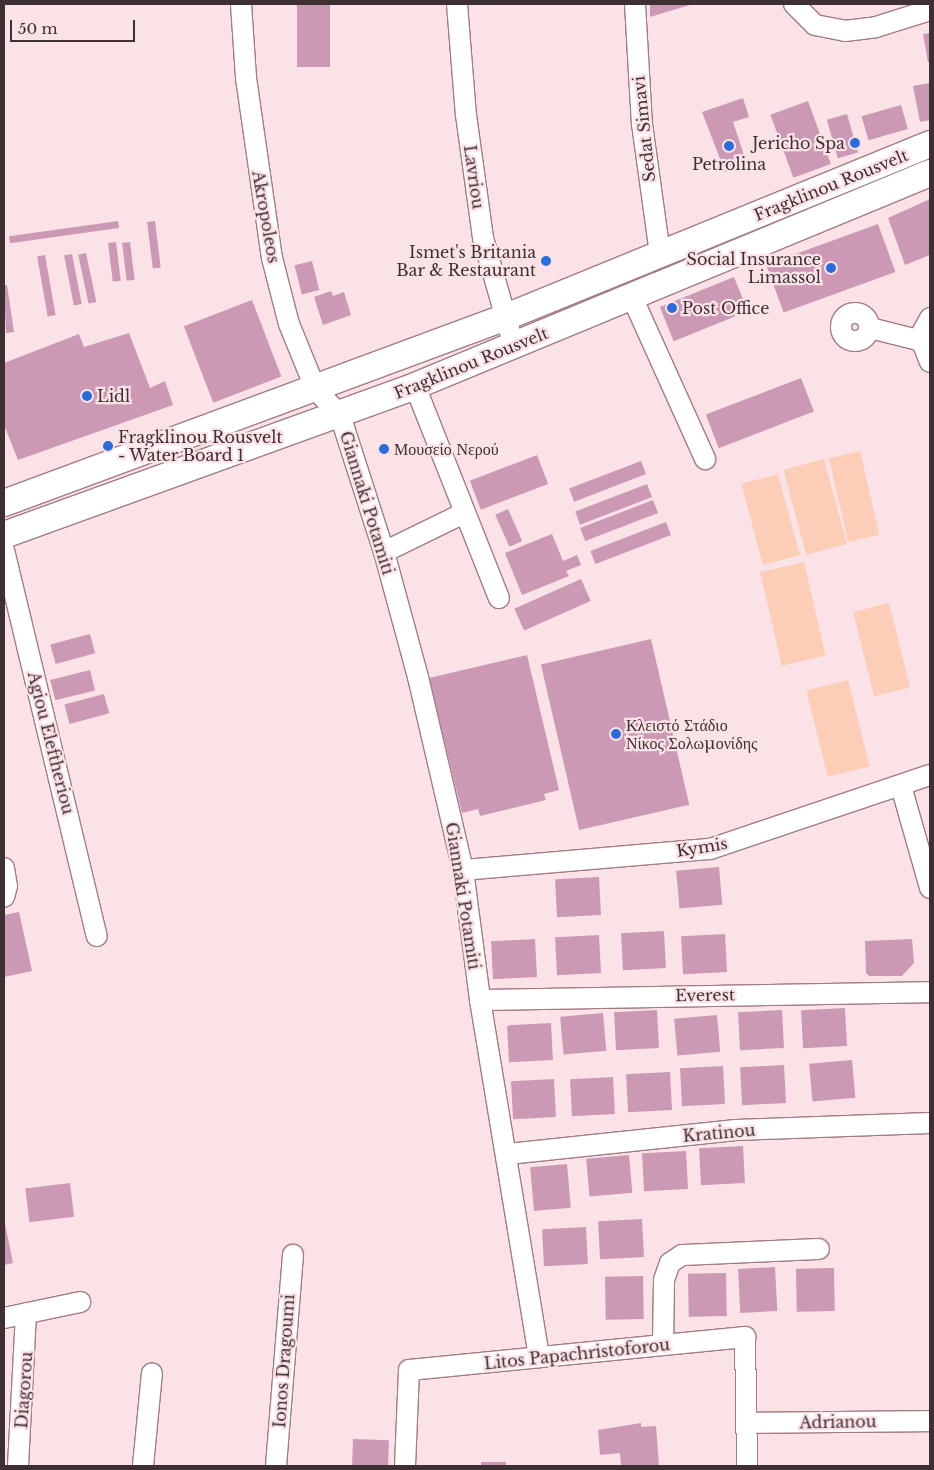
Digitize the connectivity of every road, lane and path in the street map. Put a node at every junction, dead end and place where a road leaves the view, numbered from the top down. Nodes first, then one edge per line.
1 (241, 4) edge
2 (457, 4) edge
3 (635, 4) edge
4 (794, 4) edge
5 (930, 10) edge
6 (930, 144) edge
7 (930, 173) edge
8 (660, 254) junction
9 (632, 297) junction
10 (506, 317) junction
11 (930, 318) edge
12 (870, 328) dead end
13 (918, 340) junction
14 (514, 346) junction
15 (930, 362) edge
16 (415, 386) junction
17 (316, 390) junction
18 (340, 415) junction
19 (705, 459) dead end
20 (4, 503) edge
21 (464, 513) junction
22 (4, 535) edge
23 (4, 550) edge
24 (384, 552) junction
25 (499, 598) dead end
26 (930, 775) edge
27 (901, 786) junction
28 (4, 868) edge
29 (462, 870) junction
30 (930, 888) edge
31 (4, 897) edge
32 (97, 936) dead end
33 (930, 992) edge
34 (480, 1000) junction
35 (930, 1123) edge
36 (508, 1154) junction
37 (819, 1248) dead end
38 (293, 1255) dead end
39 (80, 1302) dead end
40 (26, 1313) junction
41 (4, 1318) edge
42 (663, 1345) junction
43 (539, 1357) junction
44 (152, 1373) dead end
45 (930, 1421) edge
46 (746, 1422) junction
47 (18, 1466) edge
48 (142, 1466) edge
49 (276, 1466) edge
50 (405, 1466) edge
51 (747, 1466) edge

1 - 17 street, Akropoleos
2 - 10 street, Lavriou
3 - 8 street, Sedat Simavi
4 - 5 street
6 - 8 main road, Fragklinou Rousvelt
7 - 9 main road, Fragklinou Rousvelt
8 - 10 main road, Fragklinou Rousvelt
9 - 14 main road, Fragklinou Rousvelt
9 - 19 street
10 - 14 street, Lavriou
10 - 17 main road, Fragklinou Rousvelt
11 - 13 street
12 - 13 street
13 - 15 street
14 - 16 main road, Fragklinou Rousvelt
16 - 18 main road, Fragklinou Rousvelt
16 - 21 street
17 - 18 street, Akropoleos
17 - 20 main road, Fragklinou Rousvelt
18 - 22 main road, Fragklinou Rousvelt
18 - 24 street, Giannaki Potamiti
21 - 24 street
21 - 25 street
23 - 32 street, Agiou Eleftheriou
24 - 29 street, Giannaki Potamiti
26 - 27 street, Kymis
27 - 29 street, Kymis
27 - 30 street
28 - 31 street
29 - 34 street, Giannaki Potamiti
33 - 34 street, Everest
34 - 36 street, Giannaki Potamiti
35 - 36 street, Kratinou
36 - 43 street, Giannaki Potamiti
37 - 42 street
38 - 49 street, Ionos Dragoumi
39 - 40 street
40 - 41 street
40 - 47 street, Diagorou
42 - 43 street, Litos Papachristoforou
42 - 46 street, Litos Papachristoforou
43 - 50 street, Litos Papachristoforou
44 - 48 street
45 - 46 street, Adrianou
46 - 51 street

